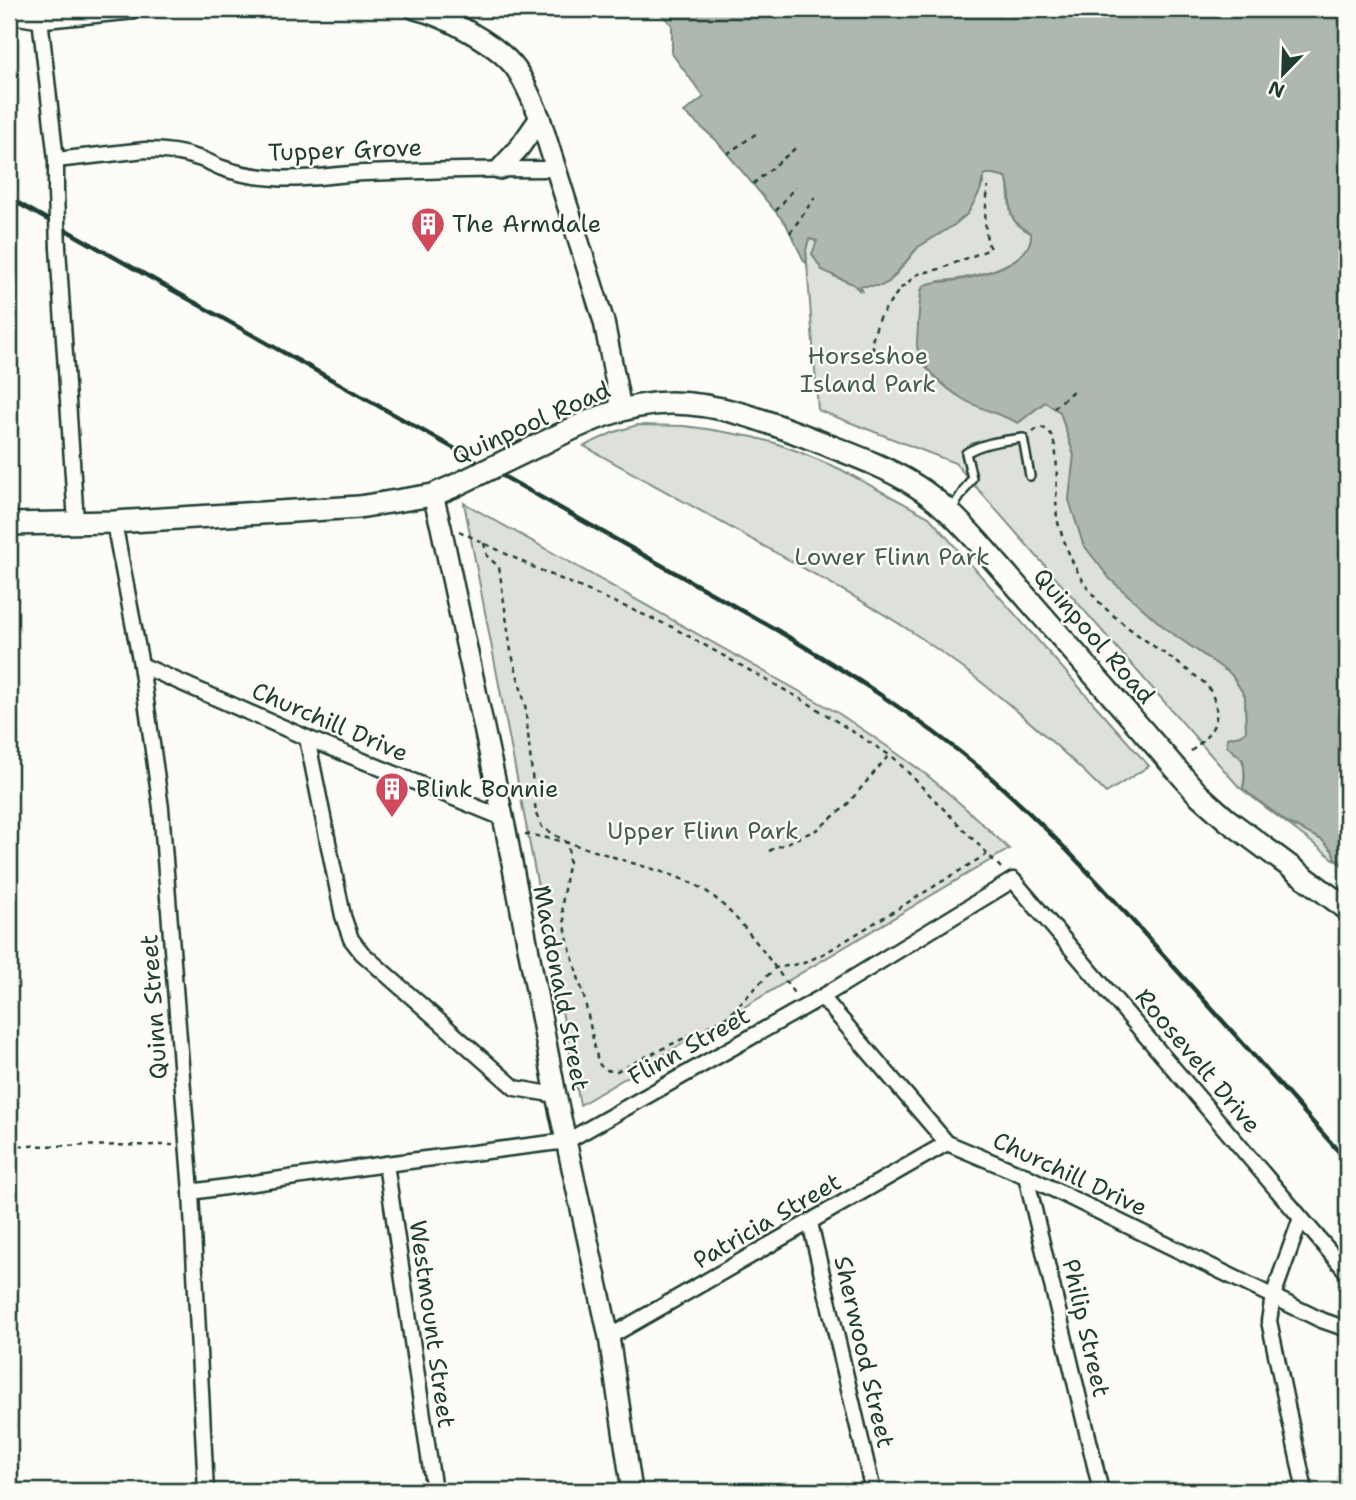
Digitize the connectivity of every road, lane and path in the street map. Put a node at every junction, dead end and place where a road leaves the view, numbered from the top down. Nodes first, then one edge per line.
1 (130, 9) edge
2 (415, 9) edge
3 (675, 9) edge
4 (9, 13) edge
5 (660, 13) dead end
6 (40, 18) junction
7 (540, 118) junction
8 (757, 133) dead end
9 (798, 145) dead end
10 (727, 154) dead end
11 (56, 160) junction
12 (500, 169) junction
13 (557, 169) junction
14 (753, 184) dead end
15 (795, 187) dead end
16 (988, 187) dead end
17 (815, 197) dead end
18 (776, 211) dead end
19 (790, 233) dead end
20 (875, 360) dead end
21 (1073, 390) dead end
22 (1054, 408) dead end
23 (621, 409) junction
24 (1023, 439) junction
25 (1030, 476) dead end
26 (433, 495) junction
27 (950, 512) junction
28 (76, 522) junction
29 (114, 522) junction
30 (9, 524) edge
31 (441, 527) junction
32 (484, 543) junction
33 (141, 665) junction
34 (307, 738) junction
35 (1190, 752) dead end
36 (888, 755) junction
37 (505, 824) junction
38 (568, 842) junction
39 (769, 852) dead end
40 (988, 854) junction
41 (1013, 880) junction
42 (1347, 909) edge
43 (775, 968) junction
44 (822, 997) junction
45 (805, 1007) junction
46 (556, 1095) junction
47 (567, 1141) junction
48 (947, 1143) junction
49 (187, 1144) junction
50 (9, 1146) edge
51 (386, 1164) junction
52 (1026, 1176) junction
53 (191, 1192) junction
54 (1301, 1218) junction
55 (810, 1223) junction
56 (1347, 1272) edge
57 (1273, 1296) junction
58 (1347, 1329) edge
59 (609, 1337) junction
60 (206, 1491) edge
61 (434, 1491) edge
62 (632, 1491) edge
63 (873, 1491) edge
64 (1101, 1491) edge
65 (1306, 1491) edge

1 - 6 street
2 - 7 street
3 - 5 path
4 - 6 street
6 - 11 street
7 - 12 street
7 - 13 street
8 - 10 path
9 - 14 path
11 - 12 street, Tupper Grove
11 - 28 street, bridge
12 - 13 street, Tupper Grove
13 - 23 street
15 - 18 path
16 - 20 path
17 - 19 path
21 - 22 path
23 - 26 main road, Quinpool Road, bridge
23 - 27 main road, Quinpool Road
24 - 25 lane
24 - 27 lane
24 - 35 path
26 - 29 main road, Quinpool Road
26 - 31 street, Macdonald Street
27 - 42 main road, Quinpool Road
28 - 29 main road, Quinpool Road
28 - 30 main road, Quinpool Road
29 - 33 street, Quinn Street
31 - 32 path
31 - 37 street, Macdonald Street
32 - 36 path
32 - 38 path
33 - 34 street, Churchill Drive
33 - 49 street, Quinn Street
34 - 37 street, Churchill Drive
34 - 46 street
36 - 39 path
36 - 40 path
37 - 38 path
37 - 46 street, Macdonald Street
38 - 43 path
38 - 43 path
40 - 41 path
40 - 43 path
41 - 44 street, Flinn Street
41 - 54 street, Roosevelt Drive
43 - 45 path
44 - 45 street, Flinn Street
44 - 48 street, Churchill Drive
45 - 47 street, Flinn Street
46 - 47 street, Macdonald Street
47 - 51 street, Flinn Street
47 - 59 street, Macdonald Street
48 - 52 street, Churchill Drive
48 - 55 street, Patricia Street
49 - 50 path
49 - 53 street, Quinn Street
51 - 53 street, Flinn Street
51 - 61 street, Westmount Street
52 - 57 street, Churchill Drive
52 - 64 street, Philip Street
53 - 60 street, Quinn Street
54 - 56 street, Roosevelt Drive
54 - 57 street
55 - 59 street, Patricia Street
55 - 63 street, Sherwood Street
57 - 58 street, Churchill Drive
57 - 65 street
59 - 62 street, Macdonald Street

